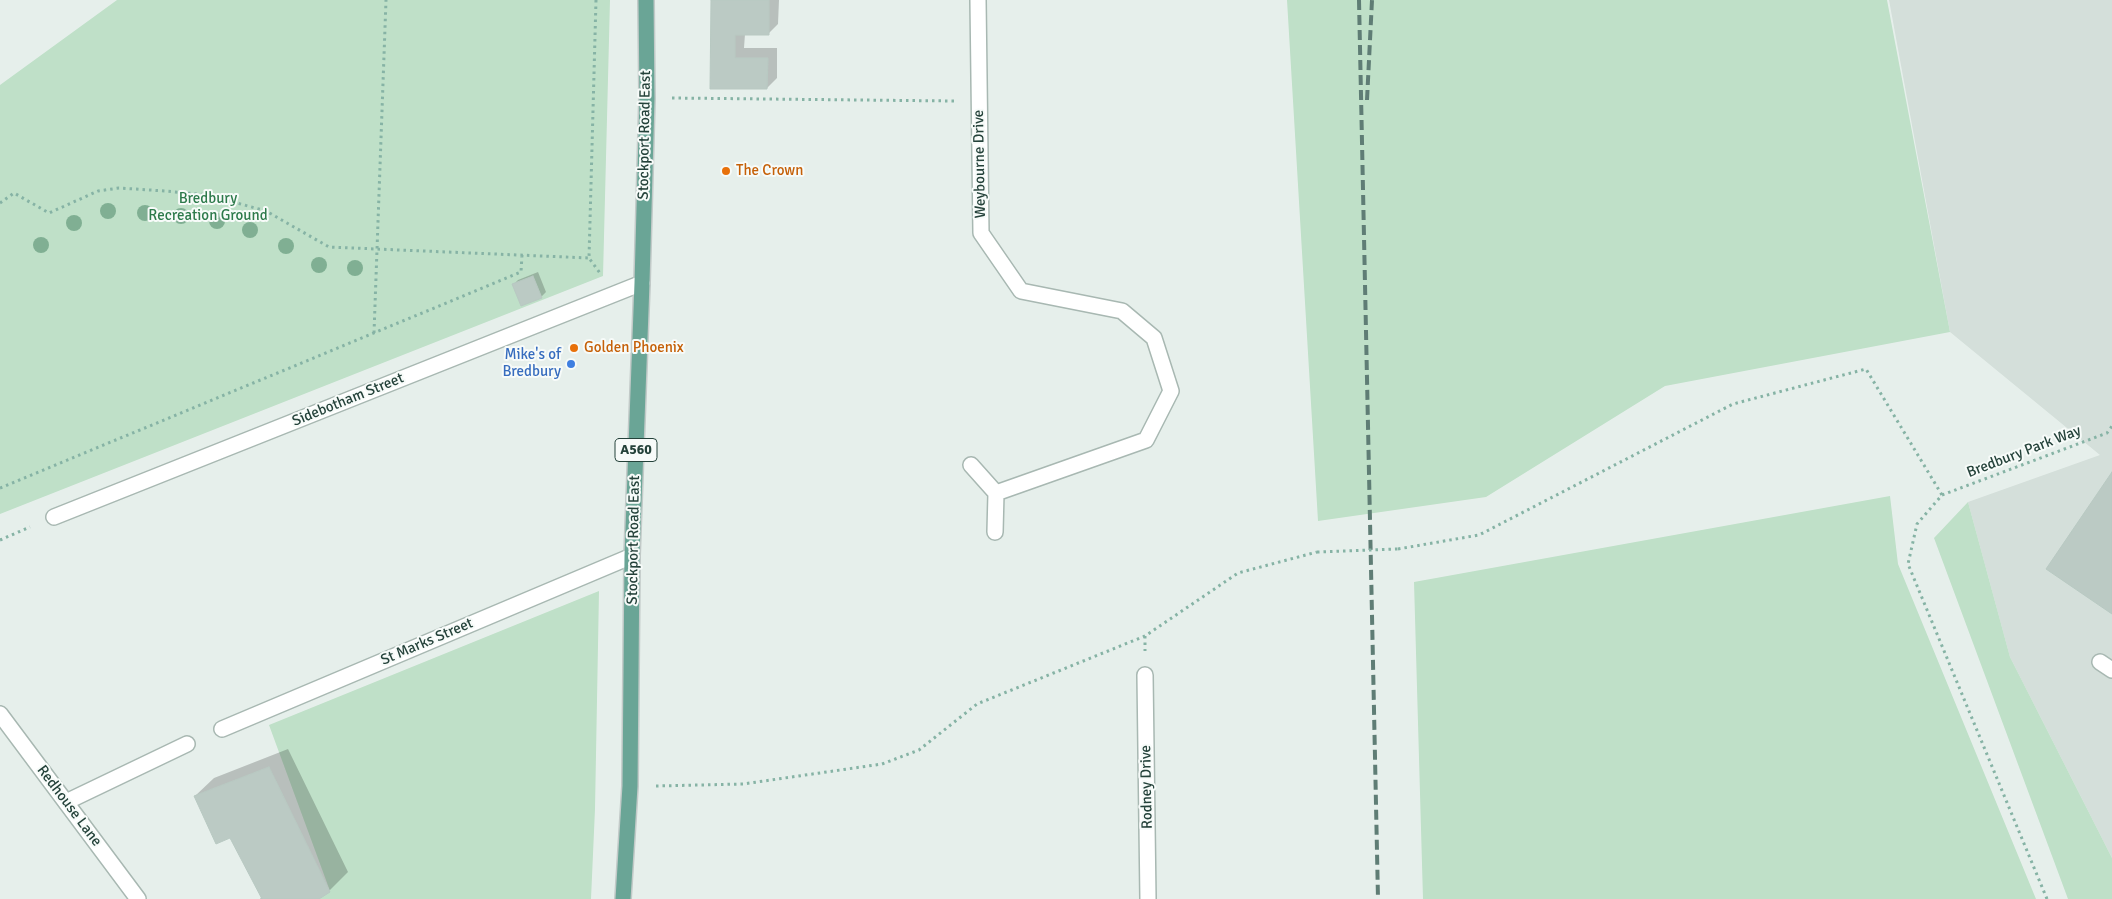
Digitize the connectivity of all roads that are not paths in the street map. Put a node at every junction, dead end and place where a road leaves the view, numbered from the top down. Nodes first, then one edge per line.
1 (646, 0) edge
2 (978, 0) edge
3 (642, 283) junction
4 (972, 465) dead end
5 (996, 493) junction
6 (54, 517) road end
7 (995, 532) dead end
8 (632, 556) junction
9 (1146, 675) dead end
10 (0, 714) edge
11 (222, 728) dead end
12 (187, 744) dead end
13 (66, 802) junction
14 (138, 899) edge
15 (623, 899) edge
16 (1148, 899) edge

1 - 3 main road, Stockport Road East / A560
2 - 5 street, Weybourne Drive
3 - 6 street, Sidebotham Street
3 - 8 main road, Stockport Road East / A560
4 - 5 street
5 - 7 street
8 - 11 street, St Marks Street
8 - 15 main road, Stockport Road East / A560
9 - 16 street, Rodney Drive
10 - 13 street, Redhouse Lane
12 - 13 street
13 - 14 street, Redhouse Lane

